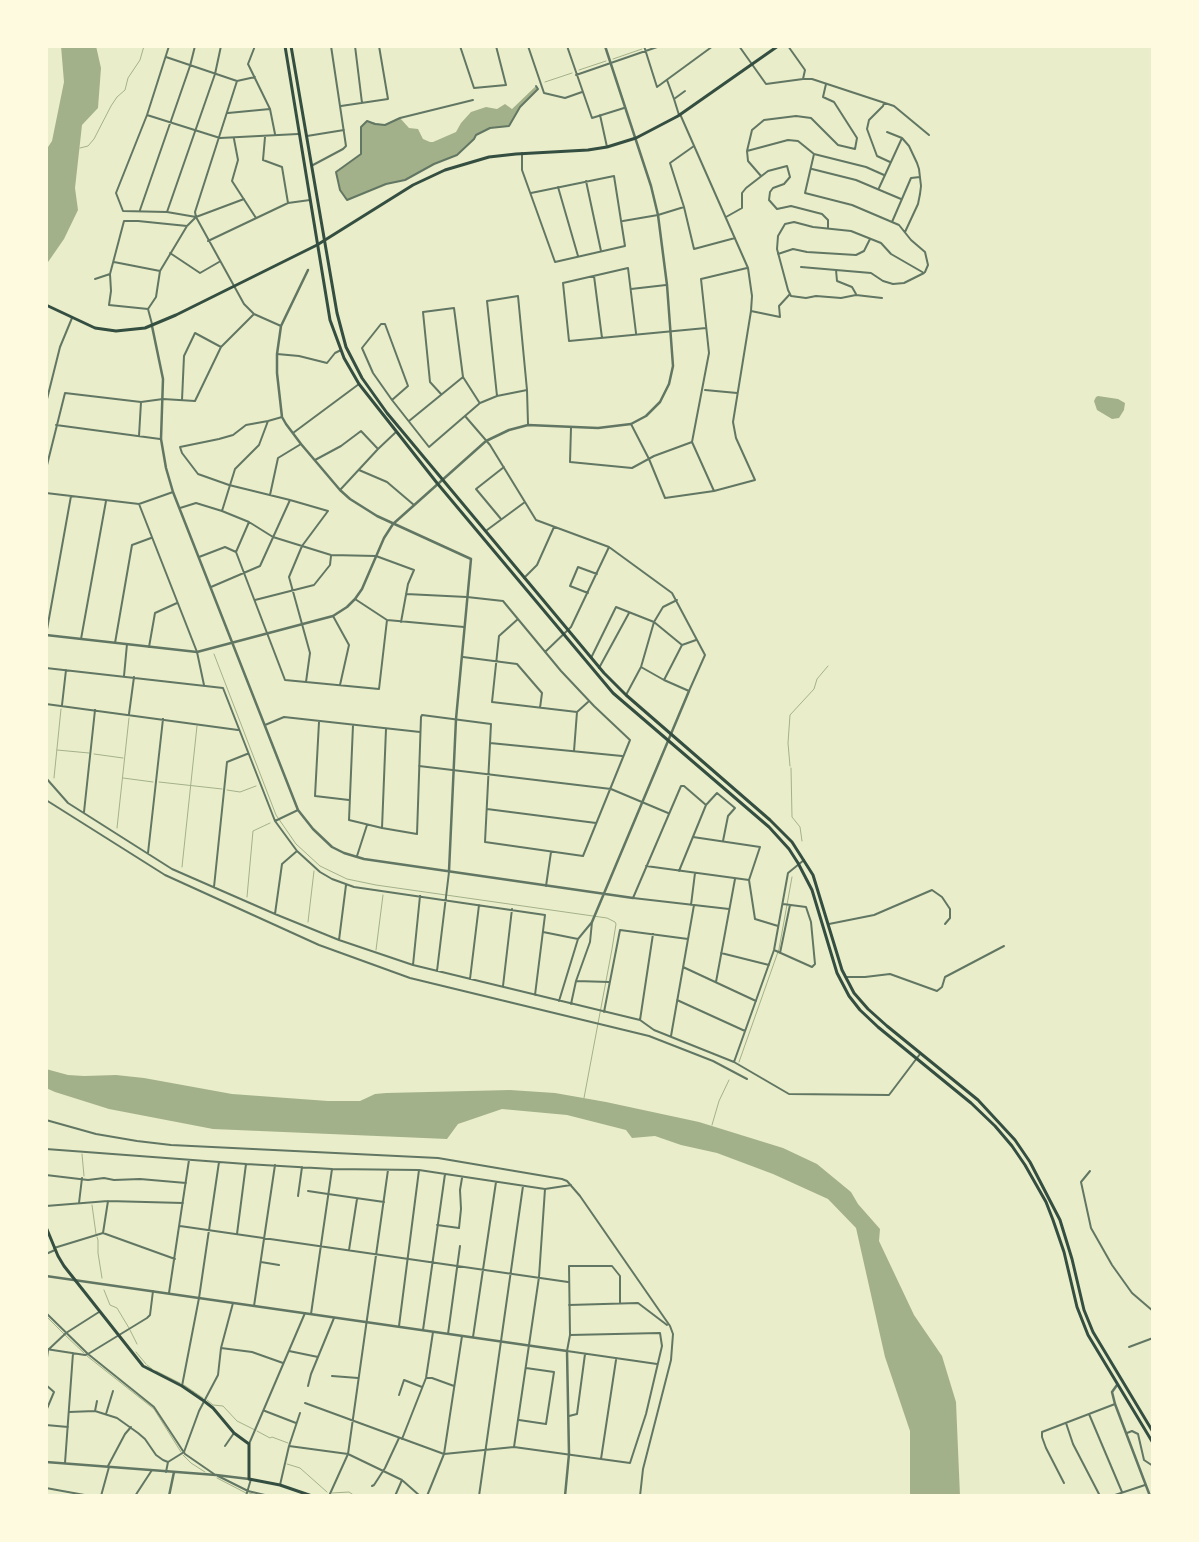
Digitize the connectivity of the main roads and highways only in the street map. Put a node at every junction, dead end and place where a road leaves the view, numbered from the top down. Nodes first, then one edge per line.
1 (285, 46) edge
2 (291, 46) edge
3 (778, 46) edge
4 (324, 241) junction
5 (317, 245) junction
6 (46, 304) edge
7 (46, 1227) edge
8 (1153, 1432) edge
9 (1153, 1443) edge
10 (312, 1496) edge

1 - 5 main road
2 - 4 main road
3 - 4 main road
4 - 5 main road
4 - 8 main road
5 - 6 main road
5 - 9 main road
7 - 10 main road

